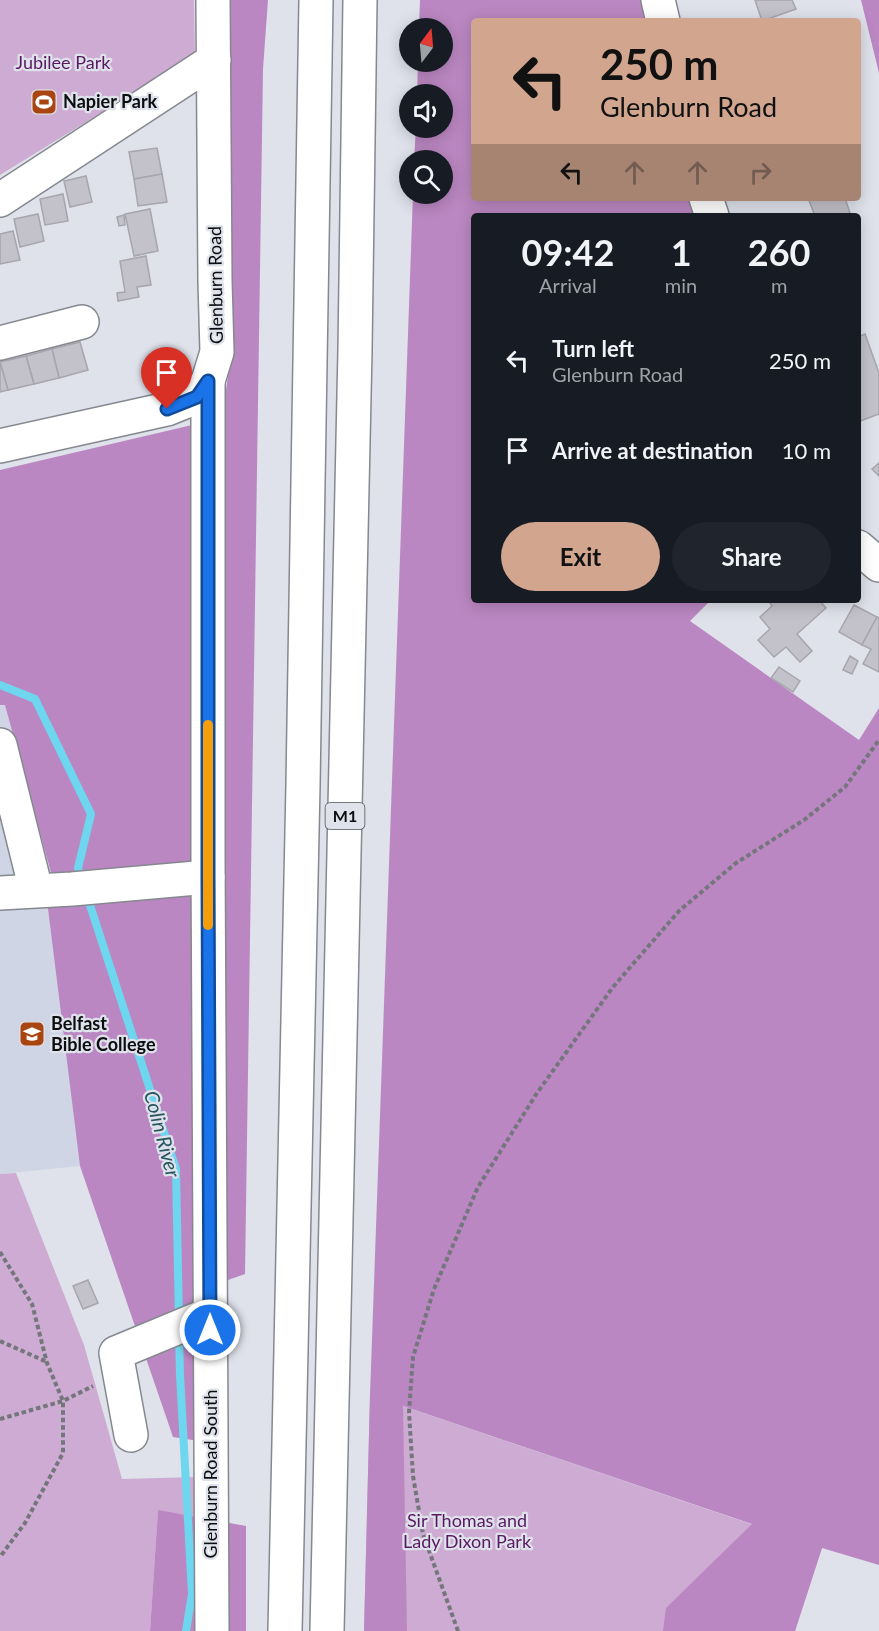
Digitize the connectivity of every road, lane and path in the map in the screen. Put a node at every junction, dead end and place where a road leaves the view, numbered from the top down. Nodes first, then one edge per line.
1 (213, 0) edge
2 (316, 0) edge
3 (360, 0) edge
4 (658, 0) edge
5 (662, 18) edge
6 (214, 60) junction
7 (0, 200) edge
8 (82, 322) dead end
9 (0, 343) edge
10 (208, 381) junction
11 (0, 447) edge
12 (861, 550) edge
13 (879, 565) edge
14 (879, 740) edge
15 (0, 745) edge
16 (208, 877) junction
17 (36, 890) junction
18 (0, 893) edge
19 (0, 1252) edge
20 (205, 1327) junction
21 (0, 1341) edge
22 (47, 1363) junction
23 (63, 1401) junction
24 (0, 1419) edge
25 (131, 1435) dead end
26 (0, 1557) edge
27 (212, 1631) edge
28 (285, 1631) edge
29 (327, 1631) edge
30 (458, 1631) edge

1 - 6 main road, Glenburn Road
2 - 28 main road, M1
3 - 29 main road, M1
4 - 5 main road
6 - 7 main road
6 - 10 main road, Glenburn Road
8 - 9 main road
10 - 11 main road, Glenburn Road
10 - 16 main road, Glenburn Road South
12 - 13 main road
14 - 30 path
15 - 17 main road
16 - 17 main road
16 - 20 main road, Glenburn Road South
17 - 18 main road
19 - 22 path
20 - 25 main road
20 - 27 main road, Glenburn Road South
21 - 22 path
22 - 23 path
23 - 24 path
23 - 26 path

